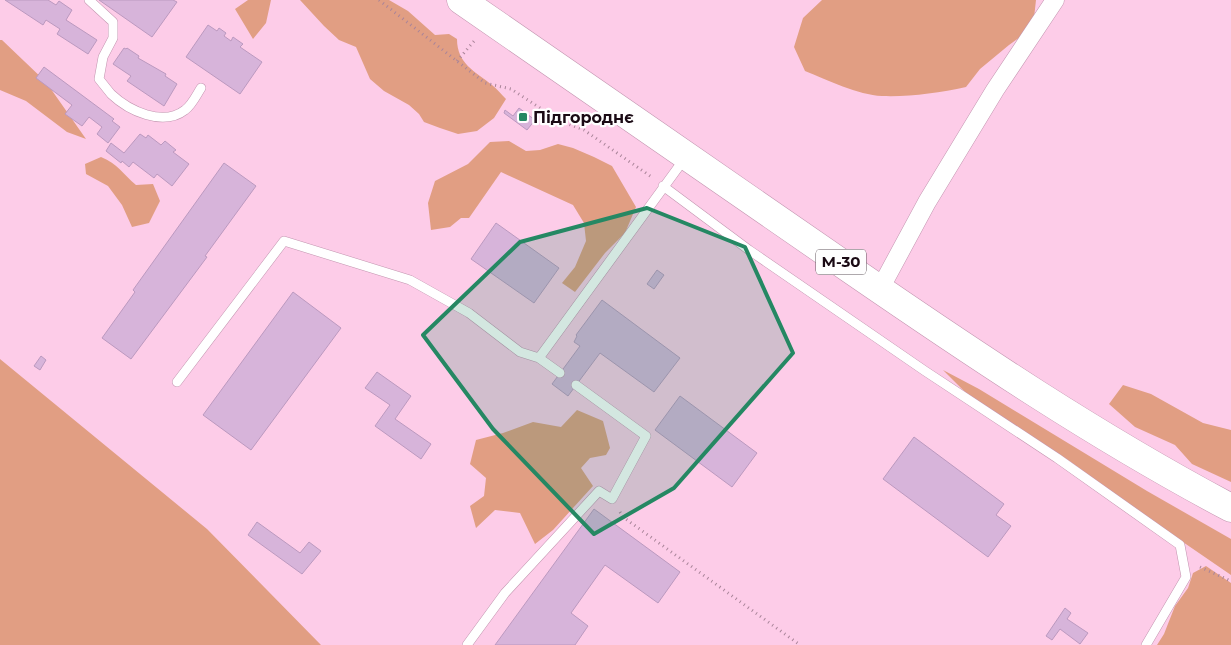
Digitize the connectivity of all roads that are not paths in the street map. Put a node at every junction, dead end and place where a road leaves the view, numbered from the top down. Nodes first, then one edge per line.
1 (89, 0) edge
2 (461, 0) edge
3 (1055, 0) edge
4 (201, 88) dead end
5 (686, 156) junction
6 (663, 186) junction
7 (880, 289) junction
8 (539, 358) junction
9 (560, 374) dead end
10 (177, 382) dead end
11 (576, 385) dead end
12 (1231, 508) edge
13 (467, 645) edge
14 (1146, 645) edge

1 - 4 lane
2 - 5 highway, М-30
3 - 7 street
5 - 6 lane
5 - 7 highway, М-30
6 - 8 lane
6 - 14 lane
7 - 12 highway, М-30
8 - 9 lane
8 - 10 lane
11 - 13 lane

